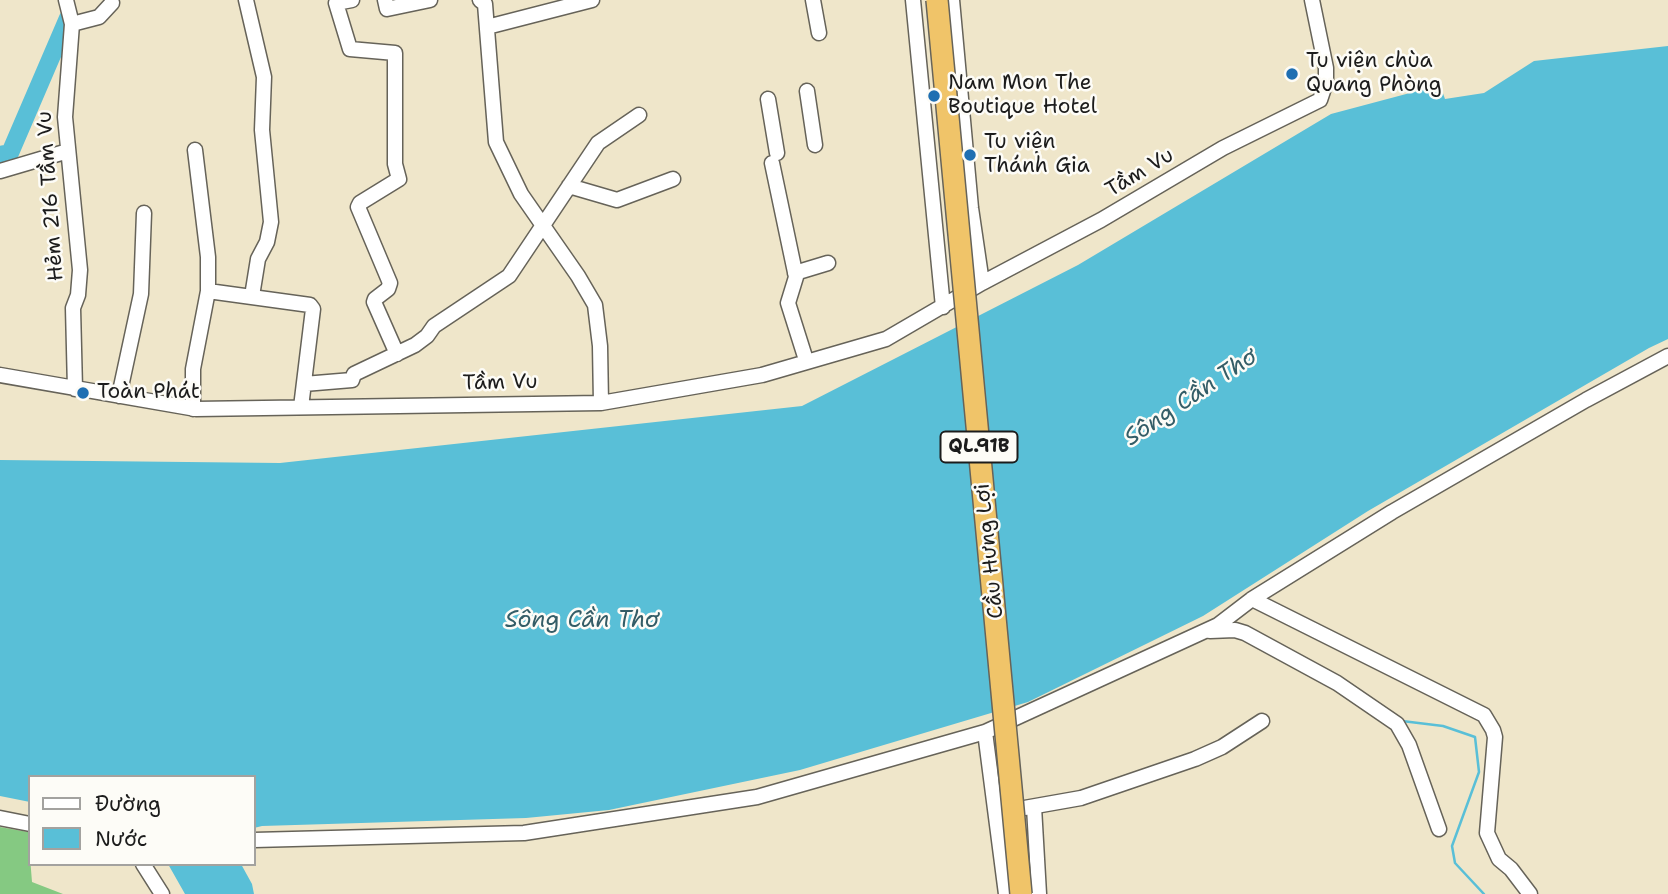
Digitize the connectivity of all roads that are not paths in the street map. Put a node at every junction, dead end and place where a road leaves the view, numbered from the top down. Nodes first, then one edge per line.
1 (66, 0) edge
2 (246, 0) edge
3 (352, 0) edge
4 (385, 0) edge
5 (430, 0) edge
6 (480, 0) edge
7 (592, 0) edge
8 (813, 0) edge
9 (914, 0) edge
10 (937, 0) edge
11 (952, 0) edge
12 (1312, 0) edge
13 (112, 3) dead end
14 (72, 23) junction
15 (487, 27) junction
16 (819, 33) dead end
17 (807, 91) dead end
18 (768, 99) dead end
19 (639, 114) dead end
20 (815, 145) dead end
21 (68, 150) junction
22 (195, 150) dead end
23 (0, 171) edge
24 (673, 179) dead end
25 (569, 186) junction
26 (144, 213) dead end
27 (542, 227) junction
28 (828, 263) dead end
29 (795, 273) junction
30 (982, 283) junction
31 (208, 291) junction
32 (252, 296) junction
33 (943, 307) junction
34 (397, 354) junction
35 (1668, 356) edge
36 (806, 360) junction
37 (0, 375) edge
38 (304, 384) junction
39 (75, 389) junction
40 (119, 396) junction
41 (601, 403) junction
42 (301, 407) junction
43 (192, 408) junction
44 (1248, 602) junction
45 (1211, 628) junction
46 (1262, 721) dead end
47 (985, 732) junction
48 (1034, 807) junction
49 (996, 813) junction
50 (0, 818) edge
51 (28, 824) edge
52 (1438, 829) dead end
53 (256, 840) edge
54 (144, 866) edge
55 (162, 894) edge
56 (1006, 894) edge
57 (1021, 894) edge
58 (1040, 894) edge
59 (1530, 894) edge

1 - 14 street, Hẻm 216 Tầm Vu
2 - 32 street
3 - 34 street
4 - 5 street
6 - 15 street
7 - 15 street
8 - 16 street
9 - 33 street
10 - 57 highway, Cầu Hưng Lợi / QL.91B, bridge
11 - 30 street
12 - 30 street, Tầm Vu
13 - 14 street
14 - 21 street, Hẻm 216 Tầm Vu
15 - 27 street
17 - 20 street
18 - 29 street
19 - 25 street
21 - 23 street
21 - 39 street, Hẻm 216 Tầm Vu
22 - 31 street
24 - 25 street
25 - 27 street
26 - 40 street
27 - 34 street
27 - 41 street
28 - 29 street
29 - 36 street
30 - 33 street, Tầm Vu
31 - 32 street
31 - 43 street
32 - 38 street
33 - 36 street, Tầm Vu
34 - 38 street
35 - 44 street
36 - 41 street, Tầm Vu
37 - 39 street, Tầm Vu
38 - 42 street
39 - 40 street, Tầm Vu
40 - 43 street, Tầm Vu
41 - 42 street, Tầm Vu
42 - 43 street, Tầm Vu
44 - 45 street
44 - 59 street
45 - 47 street
45 - 52 street
46 - 48 street
47 - 49 street
47 - 53 street
48 - 49 street
48 - 58 street
49 - 56 street
50 - 51 street
54 - 55 street

